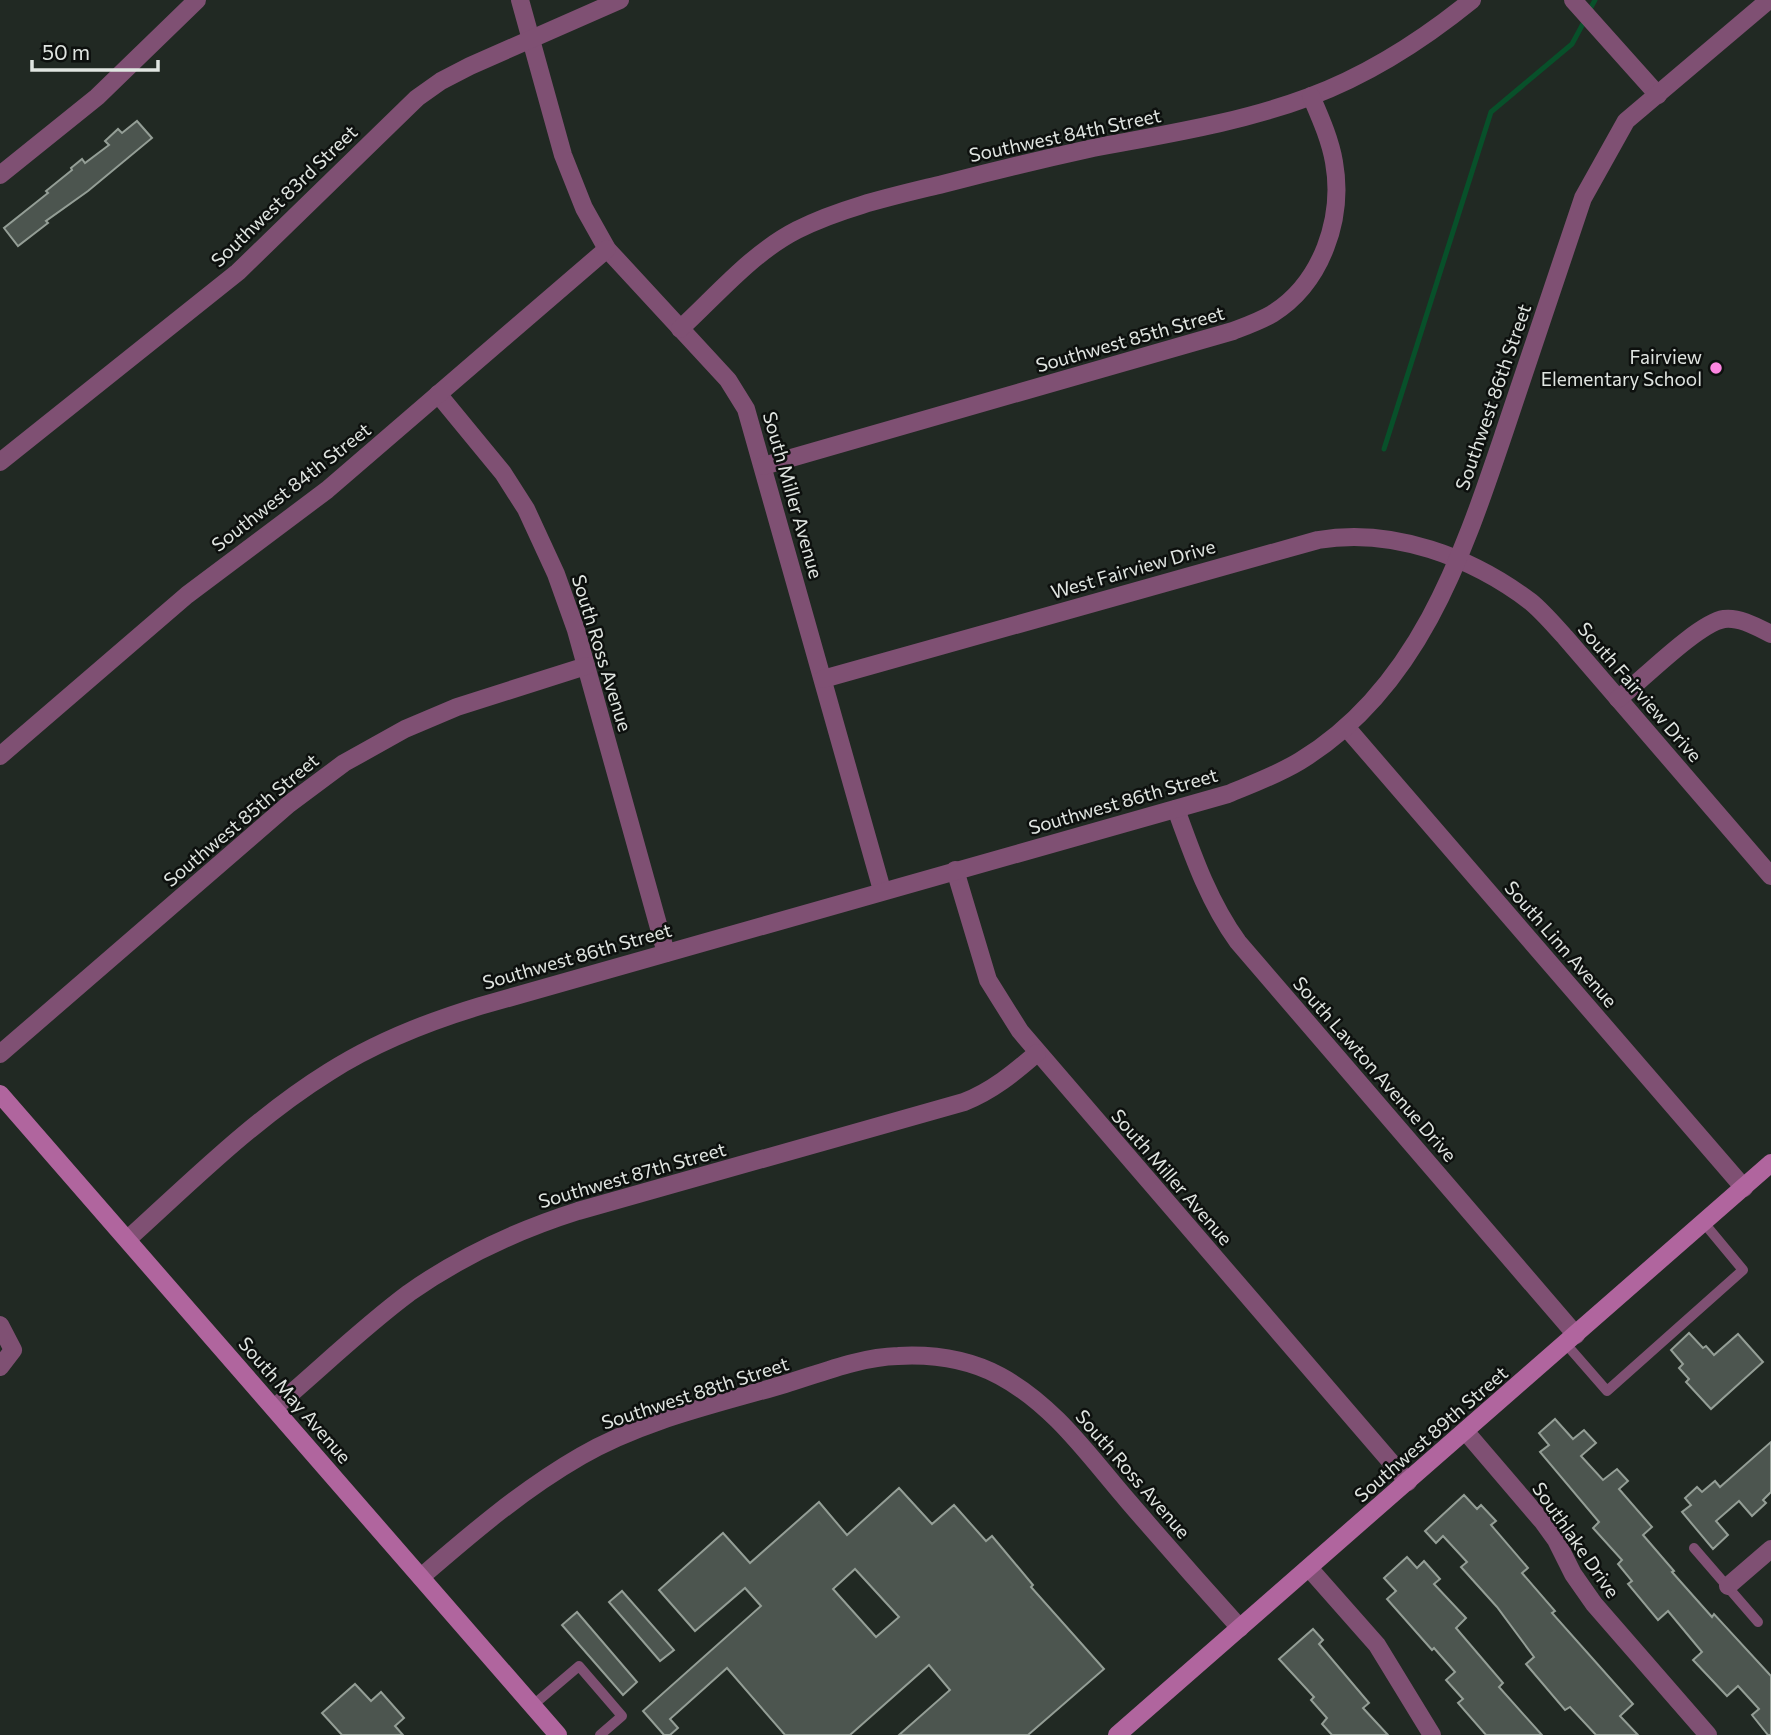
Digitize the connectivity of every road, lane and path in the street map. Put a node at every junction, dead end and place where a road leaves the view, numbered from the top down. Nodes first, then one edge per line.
1 (197, 0) edge
2 (520, 0) edge
3 (620, 0) edge
4 (1472, 0) edge
5 (1769, 0) edge
6 (1575, 2) edge
7 (531, 39) junction
8 (1658, 95) junction
9 (1311, 96) junction
10 (0, 175) edge
11 (607, 249) junction
12 (680, 329) junction
13 (438, 394) junction
14 (0, 462) edge
15 (764, 466) junction
16 (1456, 561) junction
17 (1771, 634) edge
18 (586, 666) junction
19 (823, 679) junction
20 (1618, 699) junction
21 (1346, 727) junction
22 (0, 756) edge
23 (1176, 809) junction
24 (955, 870) junction
25 (1771, 876) edge
26 (882, 891) junction
27 (666, 953) junction
28 (1037, 1053) junction
29 (0, 1054) edge
30 (0, 1094) edge
31 (1771, 1163) edge
32 (1744, 1188) junction
33 (1704, 1223) junction
34 (128, 1239) junction
35 (0, 1325) edge
36 (1571, 1339) junction
37 (979, 1366) joint
38 (0, 1367) edge
39 (274, 1408) junction
40 (1466, 1432) junction
41 (1408, 1482) junction
42 (1695, 1548) dead end
43 (1771, 1549) edge
44 (1309, 1568) junction
45 (421, 1577) junction
46 (1728, 1586) junction
47 (1758, 1622) dead end
48 (1240, 1628) junction
49 (532, 1706) junction
50 (558, 1735) edge
51 (600, 1735) edge
52 (1117, 1735) edge
53 (1432, 1735) edge
54 (1708, 1735) edge

1 - 10 street
2 - 7 street, South Miller Avenue
3 - 7 street, Southwest 83rd Street
4 - 9 street, Southwest 84th Street
5 - 8 street, Southwest 86th Street
6 - 8 street
7 - 11 street, South Miller Avenue
7 - 14 street, Southwest 83rd Street
8 - 16 street, Southwest 86th Street
9 - 12 street, Southwest 84th Street
9 - 15 street, Southwest 85th Street
11 - 12 street, South Miller Avenue
11 - 13 street, Southwest 84th Street
12 - 15 street, South Miller Avenue
13 - 18 street, South Ross Avenue
13 - 22 street, Southwest 84th Street
15 - 19 street, South Miller Avenue
16 - 19 street, West Fairview Drive
16 - 20 street, South Fairview Drive
16 - 21 street, Southwest 86th Street
17 - 20 street
18 - 27 street, South Ross Avenue
18 - 29 street, Southwest 85th Street
19 - 26 street, South Miller Avenue
20 - 25 street, South Fairview Drive
21 - 23 street, Southwest 86th Street
21 - 32 street, South Linn Avenue
23 - 24 street, Southwest 86th Street
23 - 36 street, South Lawton Avenue Drive
24 - 26 street, Southwest 86th Street
24 - 28 street, South Miller Avenue
26 - 27 street, Southwest 86th Street
27 - 34 street, Southwest 86th Street
28 - 39 street, Southwest 87th Street
28 - 41 street, South Miller Avenue
30 - 34 main road, South May Avenue
31 - 32 main road, Southwest 89th Street
32 - 33 main road, Southwest 89th Street
33 - 36 main road, Southwest 89th Street
33 - 36 lane
34 - 39 main road, South May Avenue
35 - 38 street
36 - 40 main road, Southwest 89th Street
37 - 45 street, Southwest 88th Street
37 - 48 street, South Ross Avenue
39 - 45 main road, South May Avenue
40 - 41 main road, Southwest 89th Street
40 - 54 street, Southlake Drive
41 - 44 main road, Southwest 89th Street
42 - 46 lane
43 - 46 street
44 - 48 main road, Southwest 89th Street
44 - 53 street
45 - 49 main road, South May Avenue
46 - 47 lane
48 - 52 main road, Southwest 89th Street
49 - 50 main road, South May Avenue
49 - 51 lane

